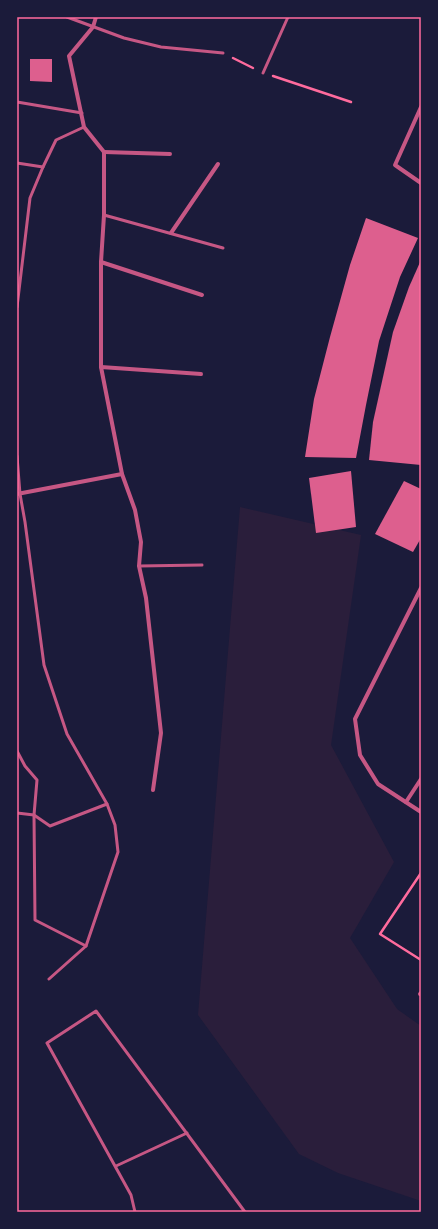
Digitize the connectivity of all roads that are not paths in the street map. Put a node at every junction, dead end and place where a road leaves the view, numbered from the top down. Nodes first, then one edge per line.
1 (67, 17) edge
2 (96, 17) edge
3 (288, 17) edge
4 (94, 27) junction
5 (223, 53) road end
6 (263, 73) road end
7 (17, 102) edge
8 (421, 107) edge
9 (82, 113) junction
10 (84, 127) junction
11 (104, 152) junction
12 (170, 154) dead end
13 (17, 163) edge
14 (218, 164) dead end
15 (43, 167) junction
16 (421, 183) edge
17 (104, 215) junction
18 (171, 233) junction
19 (223, 248) dead end
20 (101, 262) junction
21 (202, 295) dead end
22 (17, 307) edge
23 (101, 367) junction
24 (201, 374) dead end
25 (17, 456) edge
26 (122, 474) junction
27 (19, 494) edge
28 (202, 564) dead end
29 (139, 566) junction
30 (421, 588) edge
31 (17, 752) edge
32 (421, 779) edge
33 (153, 790) dead end
34 (406, 802) junction
35 (107, 804) junction
36 (421, 812) edge
37 (17, 813) edge
38 (34, 815) junction
39 (86, 946) junction
40 (49, 979) dead end
41 (187, 1133) junction
42 (116, 1166) junction
43 (135, 1212) edge
44 (245, 1212) edge

1 - 4 lane
2 - 4 street
3 - 6 lane
4 - 5 lane
4 - 9 street
7 - 9 lane
8 - 16 street
9 - 10 street
10 - 11 street
10 - 15 lane
11 - 12 street
11 - 17 street
13 - 15 lane
14 - 18 street
15 - 22 lane
17 - 18 lane
17 - 20 street
18 - 19 lane
20 - 21 street
20 - 23 street
23 - 24 street
23 - 26 street
25 - 27 lane
26 - 27 street
26 - 29 street
27 - 35 lane
28 - 29 lane
29 - 33 street
30 - 34 street
31 - 38 lane
32 - 34 street
34 - 36 street
35 - 38 lane
35 - 39 lane
37 - 38 lane
38 - 39 lane
39 - 40 lane
41 - 42 lane
41 - 42 lane
41 - 44 lane
42 - 43 lane

